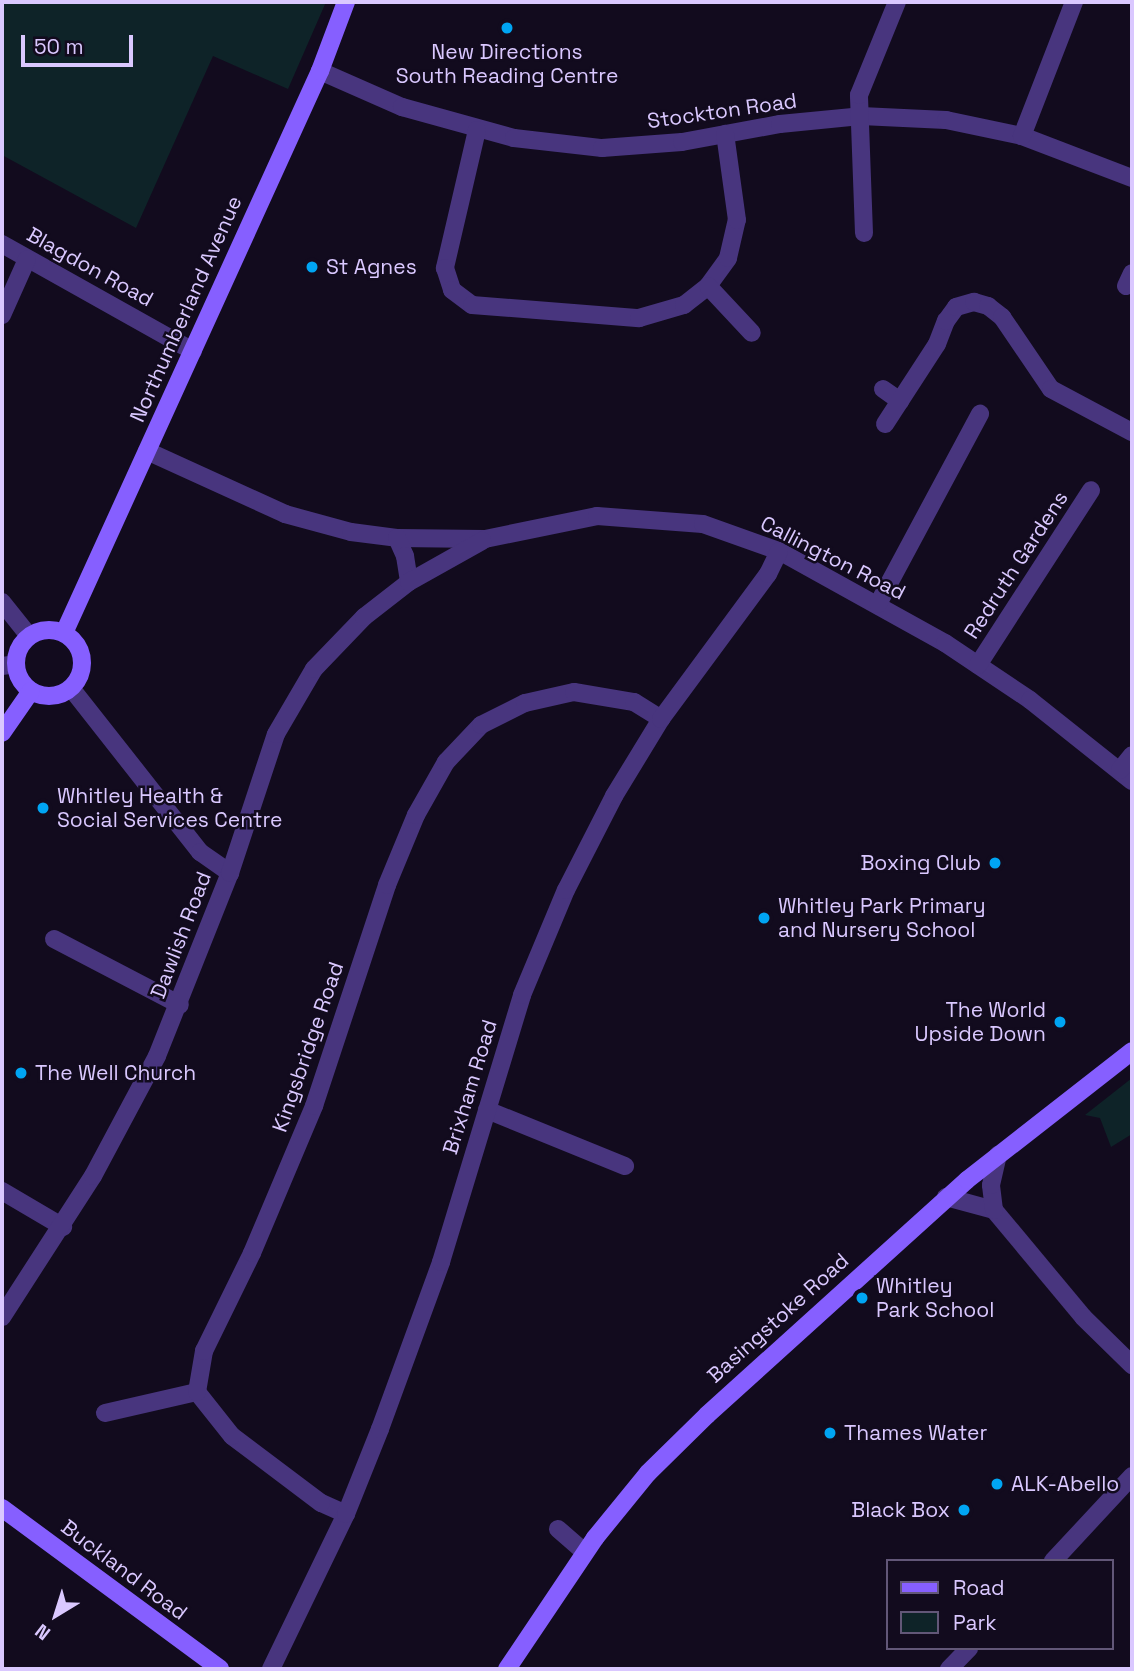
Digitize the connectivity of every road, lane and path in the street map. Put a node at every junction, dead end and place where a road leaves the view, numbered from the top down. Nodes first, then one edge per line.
1 (346, 2) edge
2 (897, 2) edge
3 (1074, 2) edge
4 (320, 71) junction
5 (861, 116) junction
6 (477, 131) junction
7 (725, 134) junction
8 (1022, 136) junction
9 (1132, 178) edge
10 (864, 233) dead end
11 (2, 244) edge
12 (27, 259) junction
13 (708, 286) junction
14 (2, 315) edge
15 (752, 333) dead end
16 (193, 351) junction
17 (883, 389) dead end
18 (900, 401) junction
19 (980, 414) dead end
20 (886, 424) dead end
21 (1132, 432) edge
22 (147, 451) junction
23 (1091, 490) dead end
24 (397, 538) junction
25 (485, 539) junction
26 (779, 551) junction
27 (409, 582) junction
28 (2, 602) edge
29 (878, 604) junction
30 (64, 633) junction
31 (29, 636) junction
32 (9, 665) edge
33 (978, 665) junction
34 (71, 688) junction
35 (31, 691) junction
36 (661, 719) junction
37 (2, 733) edge
38 (1132, 755) edge
39 (1126, 775) edge
40 (229, 873) junction
41 (54, 939) dead end
42 (180, 1005) junction
43 (1132, 1051) edge
44 (486, 1110) junction
45 (999, 1155) junction
46 (625, 1166) dead end
47 (2, 1191) edge
48 (946, 1197) junction
49 (994, 1209) junction
50 (63, 1227) junction
51 (2, 1317) edge
52 (1132, 1365) edge
53 (197, 1392) junction
54 (105, 1413) dead end
55 (1132, 1476) edge
56 (2, 1508) edge
57 (346, 1514) junction
58 (558, 1529) dead end
59 (584, 1552) junction
60 (1055, 1559) edge
61 (967, 1650) edge
62 (219, 1669) edge
63 (271, 1669) edge
64 (507, 1669) edge
65 (949, 1669) edge

1 - 4 street, Northumberland Avenue
2 - 5 street
3 - 8 street
4 - 6 street, Stockton Road
4 - 16 street, Northumberland Avenue
5 - 7 street, Stockton Road
5 - 8 street, Stockton Road
5 - 10 street
6 - 7 street, Stockton Road
6 - 13 street
7 - 13 street
8 - 9 street, Stockton Road
11 - 12 street, Blagdon Road
12 - 14 street
12 - 16 street, Blagdon Road
13 - 15 street
16 - 22 street, Northumberland Avenue
17 - 18 street
18 - 20 street
18 - 21 street
19 - 29 street
22 - 24 street, Callington Road
22 - 30 street, Northumberland Avenue
23 - 33 street, Redruth Gardens
24 - 25 street, Callington Road
24 - 27 street
25 - 26 street, Callington Road
25 - 27 street, Dawlish Road
26 - 29 street, Callington Road
26 - 36 street, Brixham Road
27 - 40 street, Dawlish Road
28 - 31 street
29 - 33 street, Callington Road
30 - 31 street
30 - 34 street
31 - 32 street
32 - 35 street
33 - 39 street, Callington Road
34 - 35 street
34 - 40 street
35 - 37 street
36 - 44 street, Brixham Road
36 - 53 street, Kingsbridge Road
38 - 39 street
40 - 42 street, Dawlish Road
41 - 42 street
42 - 50 street, Dawlish Road
43 - 45 street, Basingstoke Road
44 - 46 street
44 - 57 street, Brixham Road
45 - 48 street, Basingstoke Road
45 - 49 street
47 - 50 street
48 - 49 street
48 - 59 street, Basingstoke Road
49 - 52 street
50 - 51 street, Dawlish Road
53 - 54 street
53 - 57 street
55 - 60 street
56 - 62 street, Buckland Road
57 - 63 street, Brixham Road
58 - 59 street
59 - 64 street, Basingstoke Road
61 - 65 street

